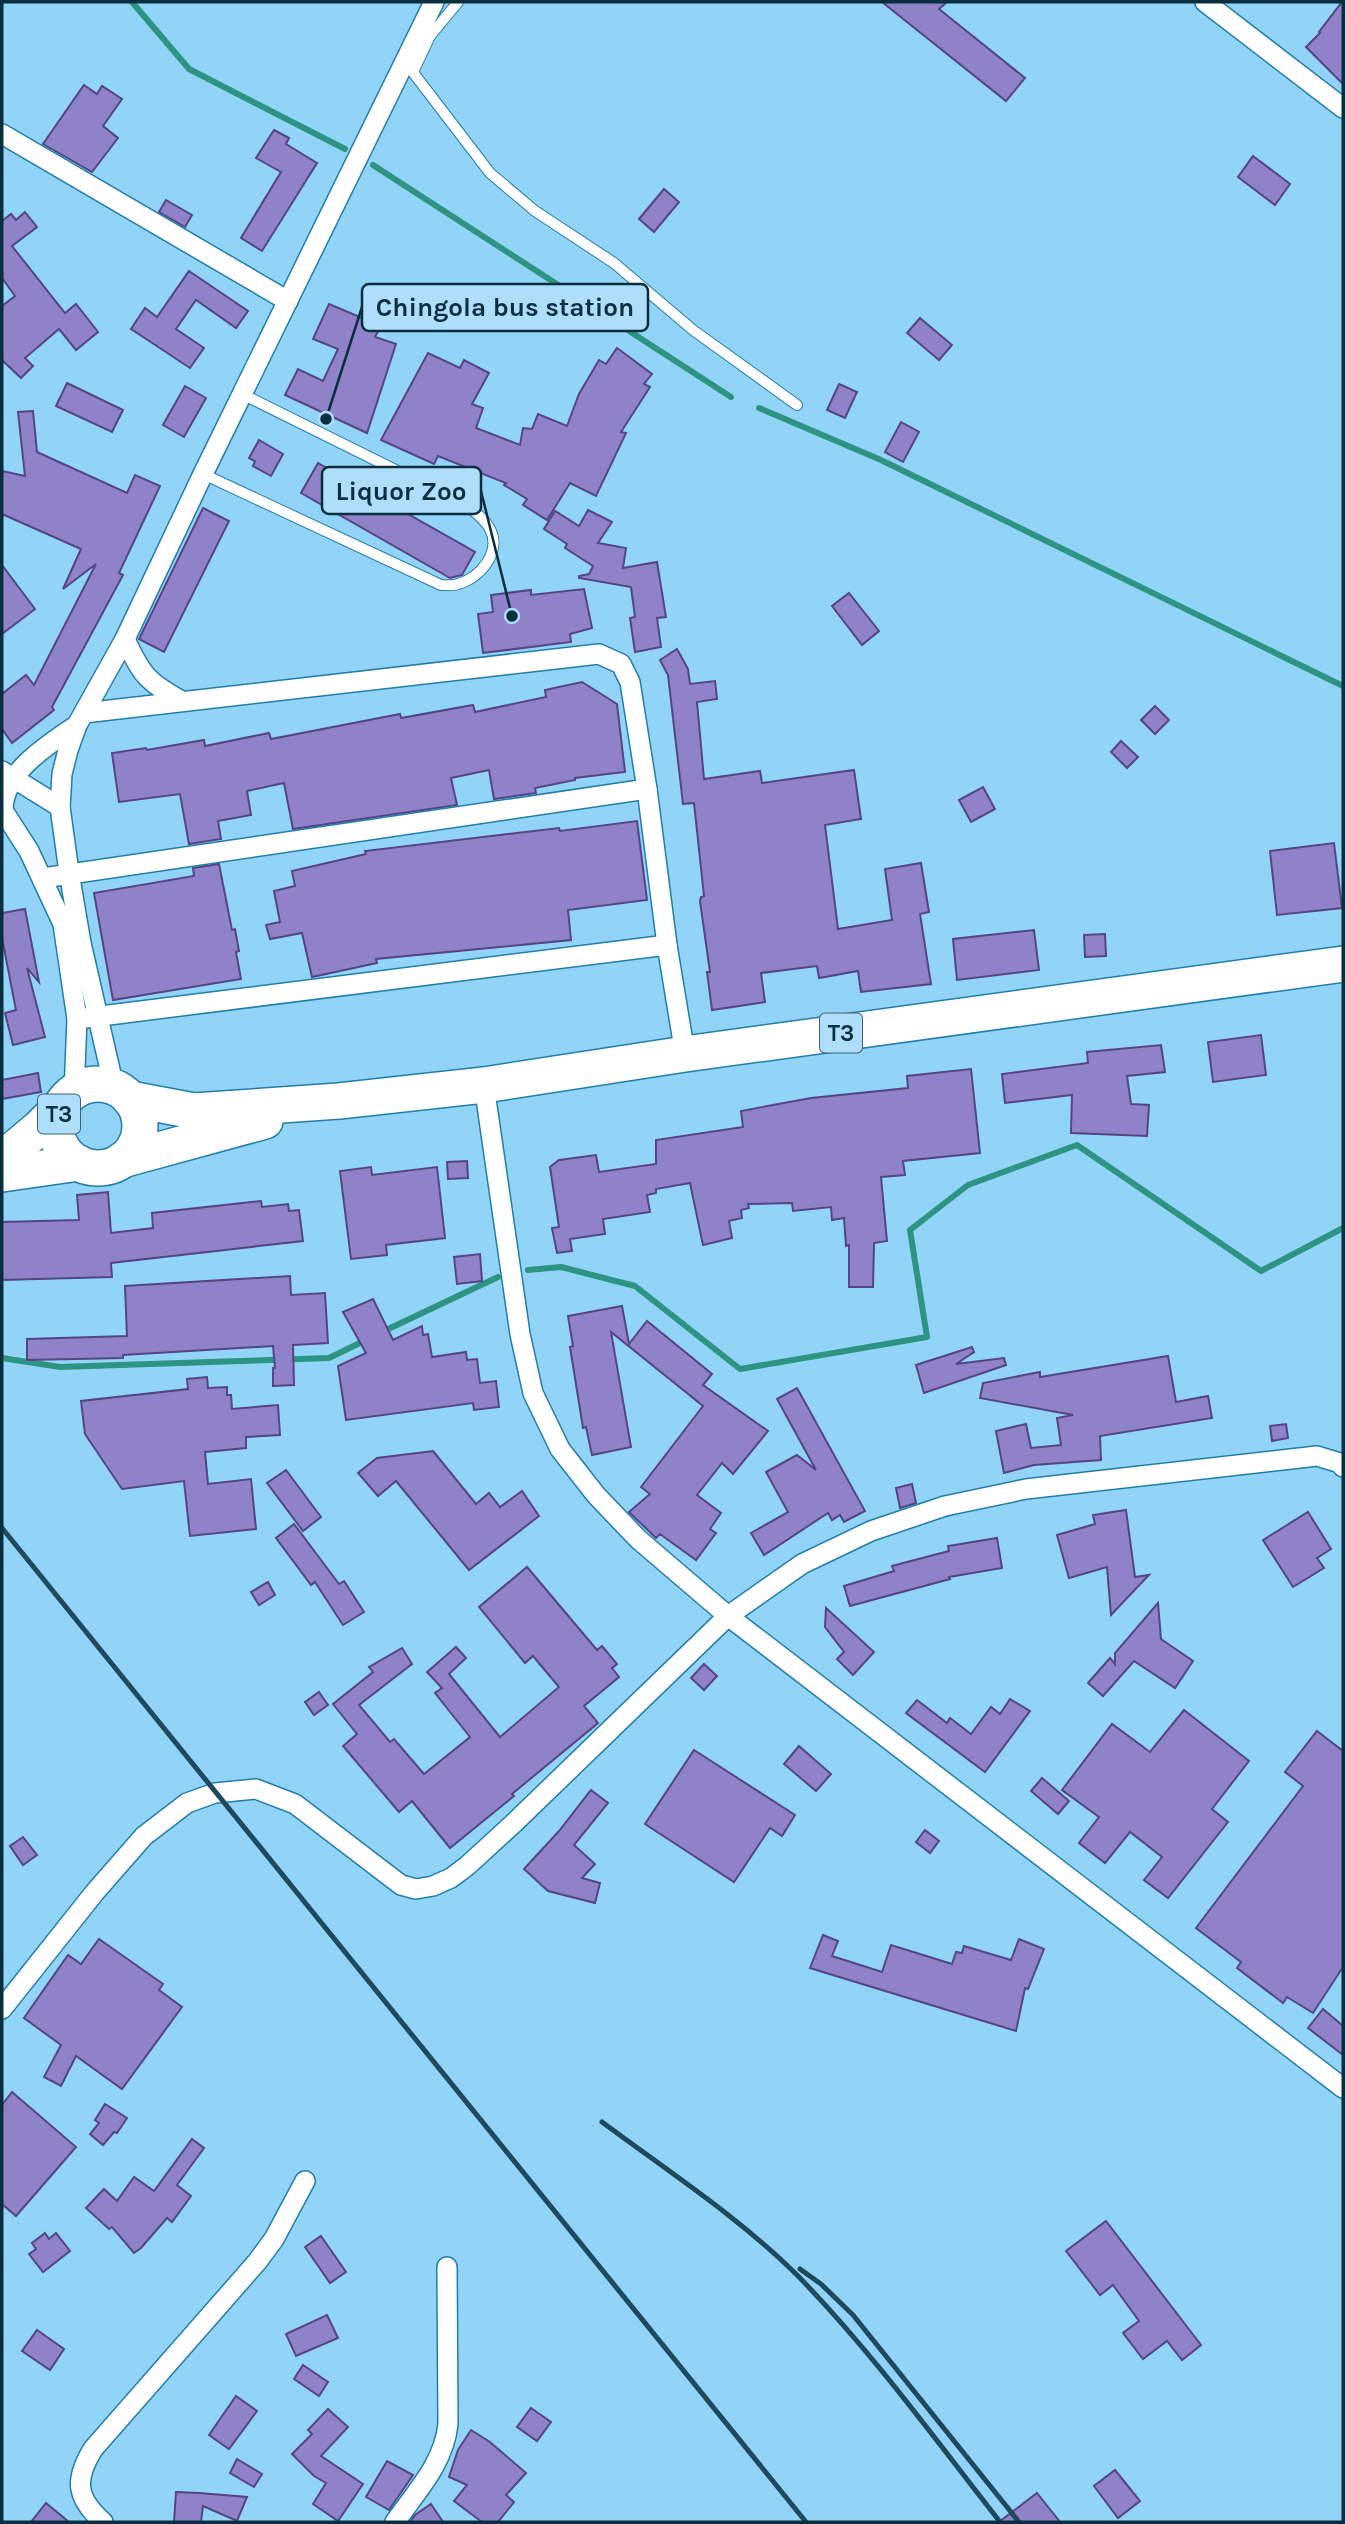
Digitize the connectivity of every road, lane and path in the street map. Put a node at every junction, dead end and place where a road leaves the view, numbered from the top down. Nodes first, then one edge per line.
1 (458, 2) edge
2 (1205, 2) edge
3 (426, 6) edge
4 (409, 67) junction
5 (1342, 103) edge
6 (2, 134) edge
7 (288, 300) junction
8 (242, 394) junction
9 (797, 405) dead end
10 (203, 474) junction
11 (125, 639) junction
12 (182, 701) junction
13 (81, 719) junction
14 (32, 759) junction
15 (2, 762) edge
16 (8, 775) edge
17 (647, 789) junction
18 (60, 807) junction
19 (2, 810) edge
20 (69, 872) junction
21 (43, 878) junction
22 (667, 945) junction
23 (1343, 964) edge
24 (96, 1015) junction
25 (77, 1019) junction
26 (685, 1054) junction
27 (484, 1085) junction
28 (122, 1093) junction
29 (339, 1101) junction
30 (58, 1109) junction
31 (2, 1135) edge
32 (2, 1158) edge
33 (122, 1160) junction
34 (79, 1163) junction
35 (2, 1174) edge
36 (1343, 1467) edge
37 (728, 1616) junction
38 (2, 2009) edge
39 (1343, 2088) edge
40 (305, 2181) dead end
41 (447, 2267) dead end
42 (103, 2522) edge
43 (395, 2522) edge

1 - 4 lane
2 - 5 street
3 - 4 street
4 - 7 street
4 - 9 lane
6 - 7 street
7 - 8 street
8 - 10 street
8 - 10 lane
10 - 11 street
11 - 12 street
11 - 13 street
12 - 13 street
12 - 17 street
13 - 14 street
13 - 18 street
14 - 15 street
14 - 16 street
16 - 18 street
16 - 19 street
17 - 20 street
17 - 22 street
18 - 20 street
19 - 21 street
20 - 21 street
20 - 24 street
21 - 25 street
22 - 24 street
22 - 26 street
23 - 26 highway, T3
24 - 25 street
24 - 28 street
25 - 30 street
26 - 27 highway, T3
27 - 29 highway, T3
27 - 37 street
28 - 29 highway, T3
28 - 30 highway, T3
28 - 33 highway
29 - 33 highway, T3
30 - 31 street
30 - 32 highway, T3
30 - 34 highway, T3
33 - 34 highway, T3
34 - 35 highway, T3
36 - 37 street
37 - 38 street
37 - 39 street
40 - 42 street
41 - 43 street

